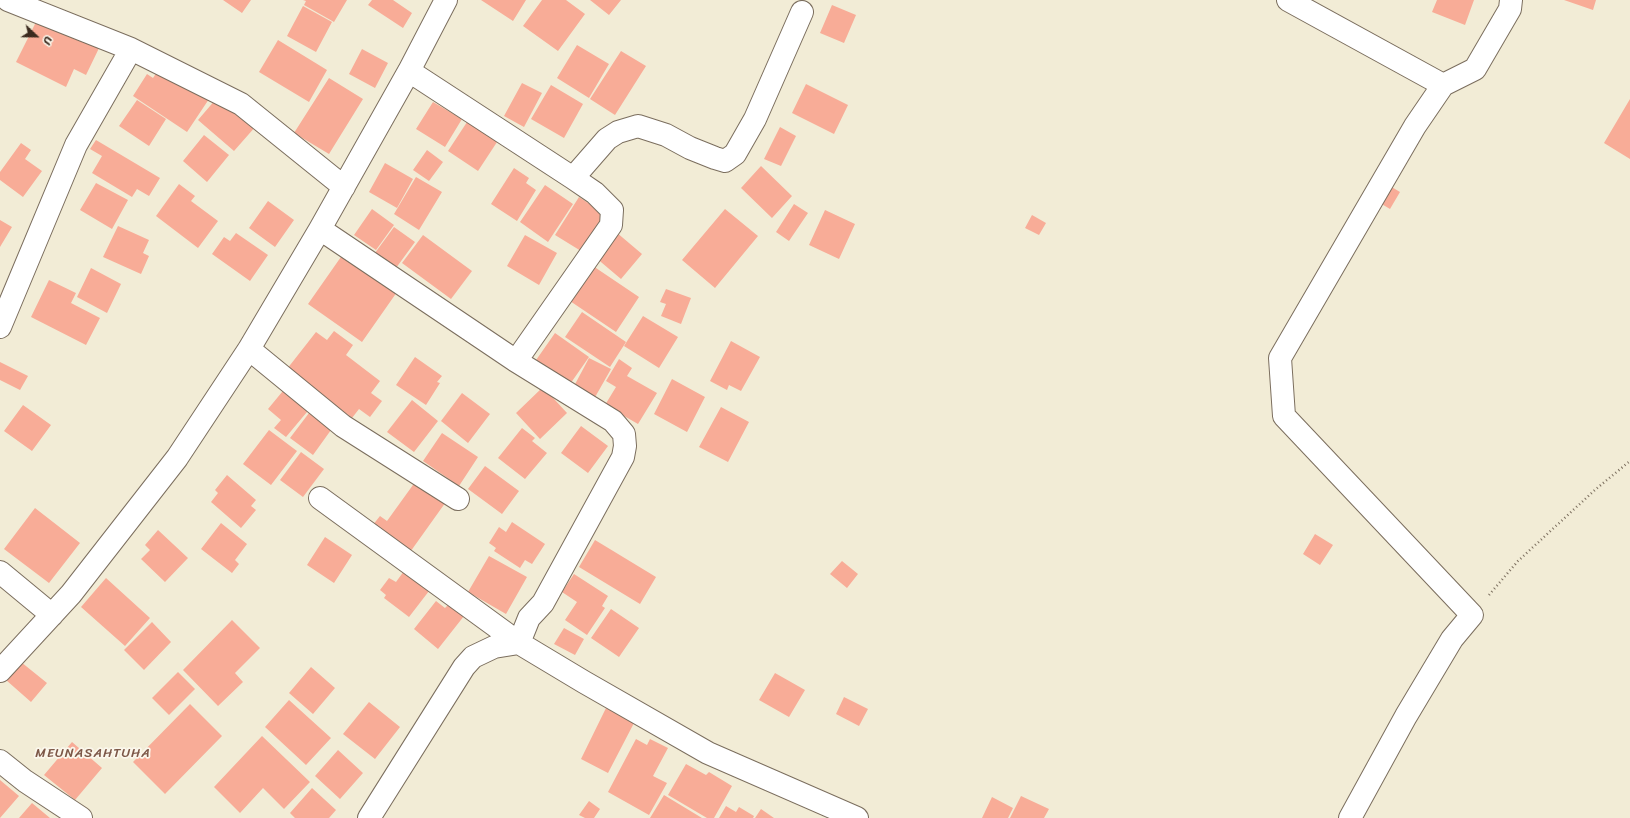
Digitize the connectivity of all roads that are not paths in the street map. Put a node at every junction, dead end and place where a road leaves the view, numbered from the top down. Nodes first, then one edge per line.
1 (8, 0) edge
2 (446, 0) edge
3 (1288, 0) edge
4 (1511, 0) edge
5 (802, 12) dead end
6 (131, 49) junction
7 (410, 71) junction
8 (1443, 85) junction
9 (573, 178) junction
10 (344, 186) junction
11 (320, 229) junction
12 (0, 327) edge
13 (249, 349) junction
14 (516, 361) junction
15 (320, 498) dead end
16 (458, 499) dead end
17 (0, 572) edge
18 (52, 615) junction
19 (519, 643) junction
20 (0, 671) edge
21 (0, 761) edge
22 (74, 816) edge
23 (369, 818) edge
24 (857, 818) edge
25 (1350, 818) edge

1 - 6 street
2 - 7 street
3 - 8 street
4 - 8 street
5 - 9 street
6 - 10 street
6 - 12 street
7 - 9 street
7 - 10 street
8 - 25 street
9 - 14 street
10 - 11 street
11 - 13 street
11 - 14 street
13 - 16 street
13 - 18 street
14 - 19 street
15 - 19 street
17 - 18 street
18 - 20 street
19 - 23 street
19 - 24 street
21 - 22 street

